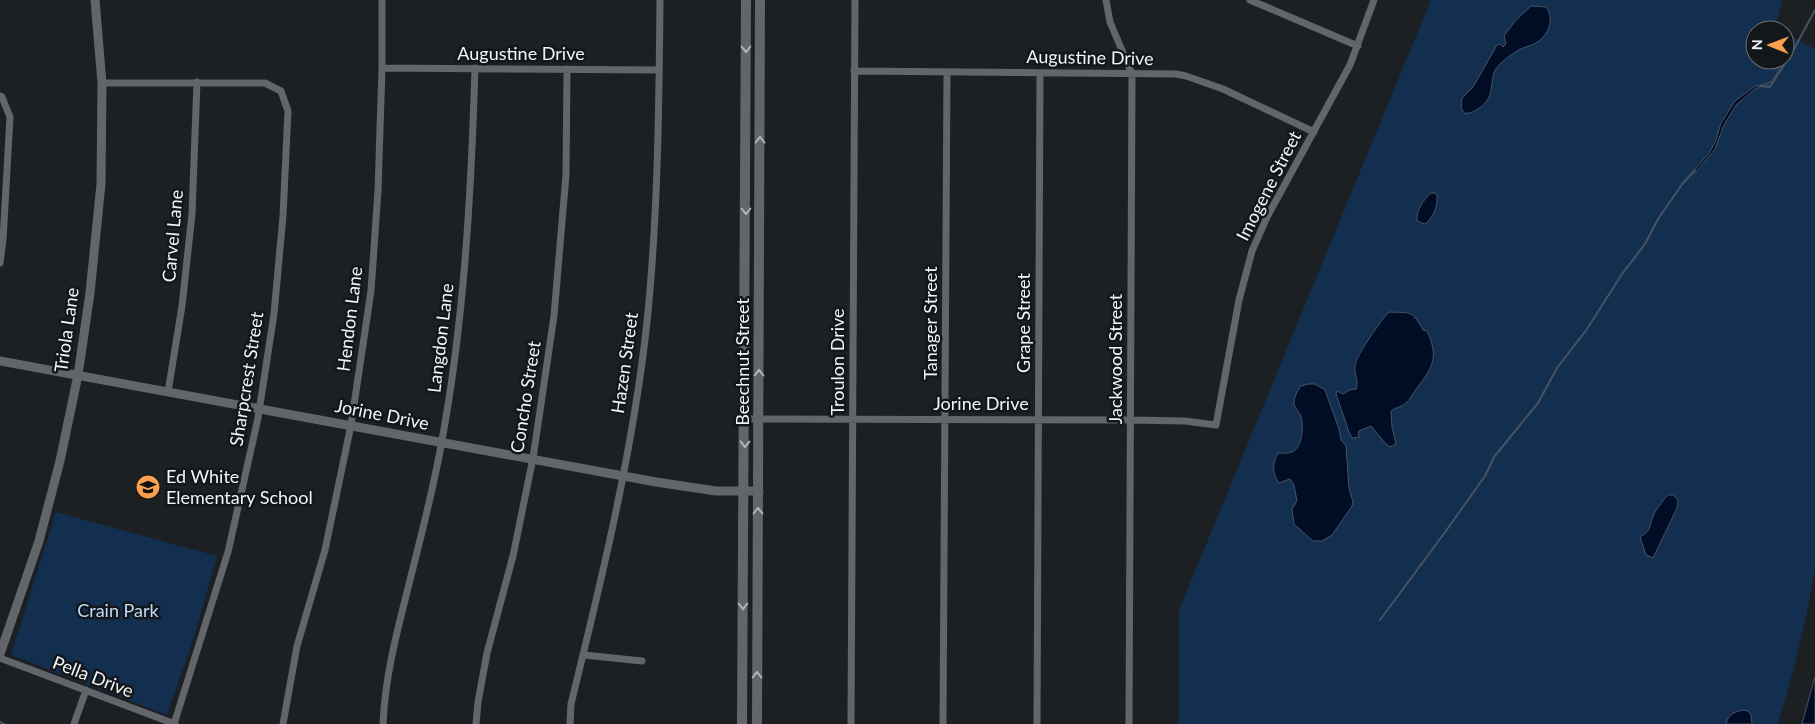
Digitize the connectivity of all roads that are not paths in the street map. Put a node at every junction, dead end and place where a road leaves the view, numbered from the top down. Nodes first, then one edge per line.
1 (95, 0) edge
2 (382, 0) edge
3 (660, 0) edge
4 (746, 0) edge
5 (760, 0) edge
6 (854, 0) edge
7 (1106, 0) edge
8 (1250, 0) edge
9 (1374, 0) edge
10 (1358, 46) junction
11 (382, 68) junction
12 (475, 68) junction
13 (567, 69) junction
14 (660, 70) junction
15 (854, 71) junction
16 (948, 72) junction
17 (1040, 73) junction
18 (1132, 74) junction
19 (197, 82) junction
20 (102, 83) junction
21 (1, 97) edge
22 (746, 118) junction
23 (760, 118) junction
24 (1314, 132) junction
25 (0, 263) edge
26 (746, 276) junction
27 (760, 276) junction
28 (0, 361) edge
29 (78, 375) junction
30 (168, 392) junction
31 (259, 410) junction
32 (745, 419) junction
33 (759, 419) junction
34 (852, 419) junction
35 (945, 420) junction
36 (1038, 420) junction
37 (1131, 420) junction
38 (351, 425) junction
39 (1216, 425) joint
40 (441, 442) junction
41 (532, 458) junction
42 (624, 476) junction
43 (744, 491) junction
44 (758, 491) junction
45 (743, 624) junction
46 (758, 625) junction
47 (0, 654) edge
48 (584, 655) junction
49 (0, 658) edge
50 (642, 661) dead end
51 (86, 690) junction
52 (74, 724) edge
53 (175, 724) edge
54 (283, 724) edge
55 (383, 724) edge
56 (476, 724) edge
57 (570, 724) edge
58 (742, 724) edge
59 (757, 724) edge
60 (852, 724) edge
61 (943, 724) edge
62 (1037, 724) edge
63 (1128, 724) edge

1 - 20 street, Triola Lane
2 - 11 street, Hendon Lane
3 - 14 street, Hazen Street
4 -> 22 main road, Beechnut Street
5 - 23 main road, Beechnut Street
6 - 15 street, Troulon Drive
7 - 18 street, Jackwood Street
8 - 10 street
9 - 10 street, Imogene Street
10 - 24 street, Imogene Street
11 - 12 street, Augustine Drive
11 - 38 street, Hendon Lane
12 - 13 street, Augustine Drive
12 - 40 street, Langdon Lane
13 - 14 street, Augustine Drive
13 - 41 street, Concho Street
14 - 42 street, Hazen Street
15 - 16 street, Augustine Drive
15 - 34 street, Troulon Drive
16 - 17 street, Augustine Drive
16 - 35 street, Tanager Street
17 - 18 street, Augustine Drive
17 - 36 street, Grape Street
18 - 24 street, Augustine Drive
18 - 37 street, Jackwood Street
19 - 20 street
19 - 30 street, Carvel Lane
19 - 31 street, Sharpcrest Street
20 - 29 street, Triola Lane
21 - 25 street
22 - 23 main road
22 -> 26 main road, Beechnut Street
27 -> 23 main road, Beechnut Street
24 - 39 street, Imogene Street
26 - 27 main road
26 - 32 main road, Beechnut Street
33 -> 27 main road, Beechnut Street
28 - 29 street, Jorine Drive
29 - 30 street, Jorine Drive
29 - 47 street, Triola Lane
30 - 31 street, Jorine Drive
31 - 38 street, Jorine Drive
31 - 53 street, Sharpcrest Street
32 - 33 street, Jorine Drive
32 -> 43 main road, Beechnut Street
33 - 34 street, Jorine Drive
33 - 44 main road, Beechnut Street
34 - 35 street, Jorine Drive
34 - 60 street, Troulon Drive
35 - 36 street, Jorine Drive
35 - 61 street, Tanager Street
36 - 37 street, Jorine Drive
36 - 62 street, Grape Street
37 - 39 street, Jorine Drive
37 - 63 street, Jackwood Street
38 - 40 street, Jorine Drive
38 - 54 street, Hendon Lane
40 - 41 street, Jorine Drive
40 - 55 street, Langdon Lane
41 - 42 street, Jorine Drive
41 - 56 street, Concho Street
42 - 43 street, Jorine Drive
42 - 48 street, Hazen Street
43 - 44 street, Jorine Drive
43 -> 45 main road, Beechnut Street
46 -> 44 main road, Beechnut Street
45 - 46 main road
45 - 58 main road, Beechnut Street
59 -> 46 main road, Beechnut Street
48 - 50 street
48 - 57 street, Hazen Street
49 - 51 street, Pella Drive
51 - 52 street
51 - 53 street, Pella Drive

